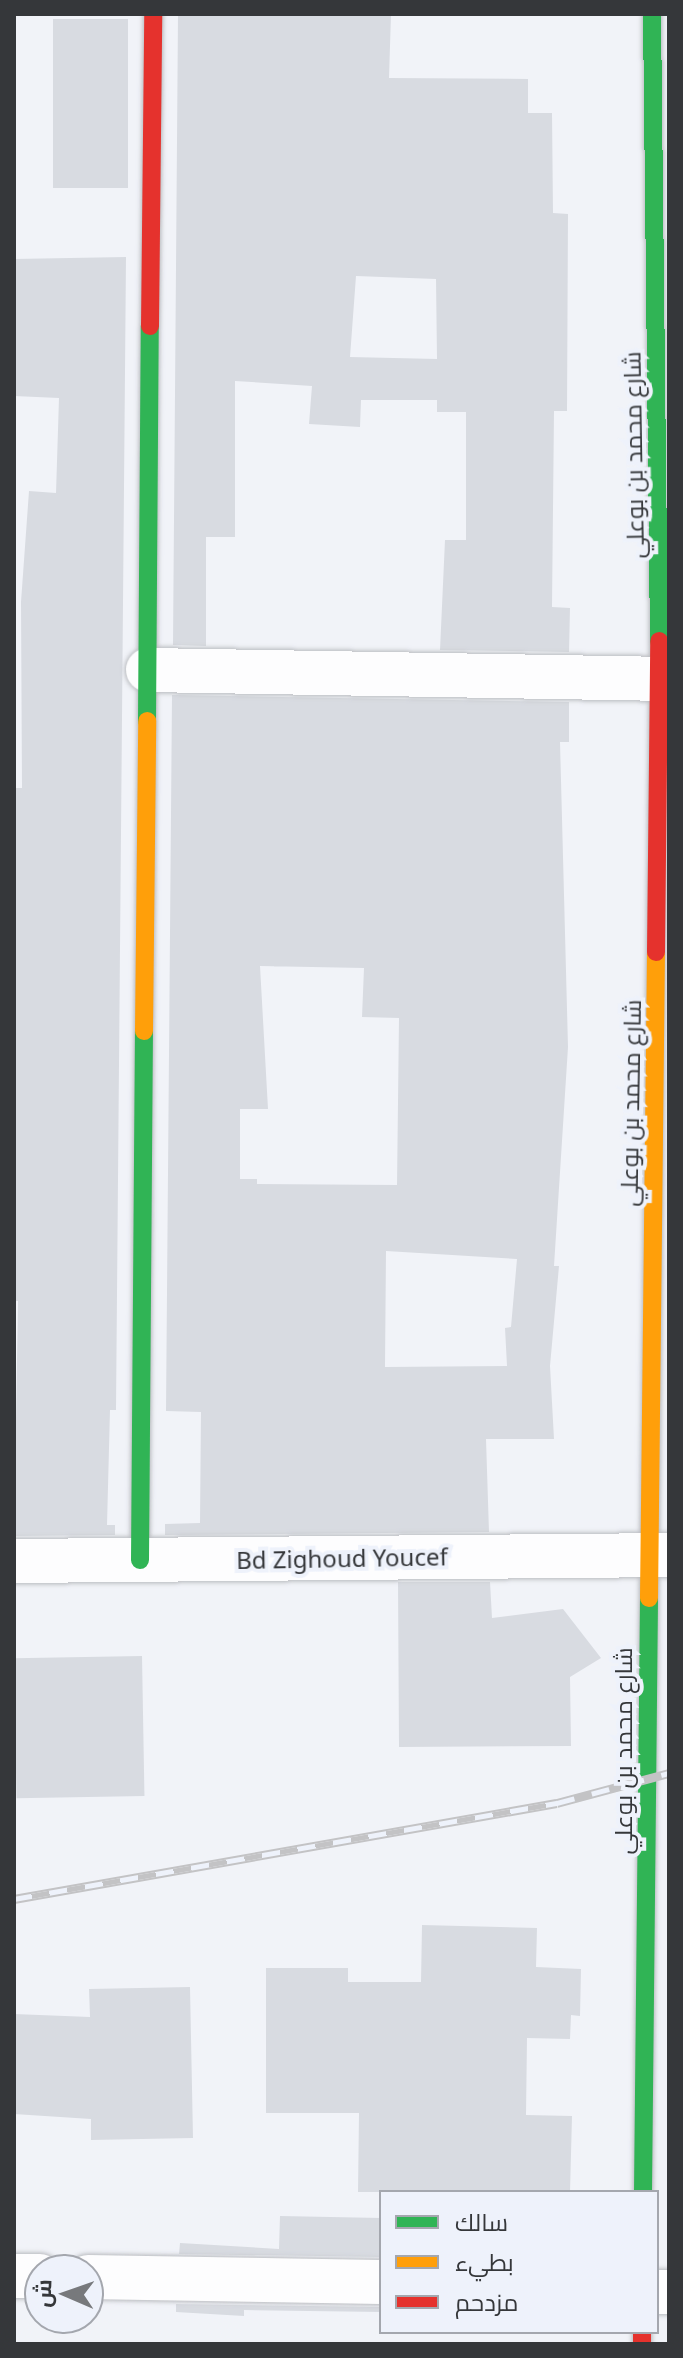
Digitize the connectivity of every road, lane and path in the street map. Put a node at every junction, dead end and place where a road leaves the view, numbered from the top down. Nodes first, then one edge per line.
1 (153, 14) edge
2 (652, 14) edge
3 (148, 670) junction
4 (664, 679) edge
5 (659, 1555) edge
6 (140, 1560) junction
7 (14, 1561) edge
8 (643, 2190) edge
9 (104, 2277) edge
10 (379, 2282) edge

1 - 3 main road
2 - 4 main road, شارع محمد بن بوعلي
3 - 4 street
3 - 6 main road
4 - 5 main road, شارع محمد بن بوعلي
5 - 6 street, Bd Zighoud Youcef
5 - 8 main road, شارع محمد بن بوعلي
6 - 7 street, Bd Zighoud Youcef
9 - 10 street

